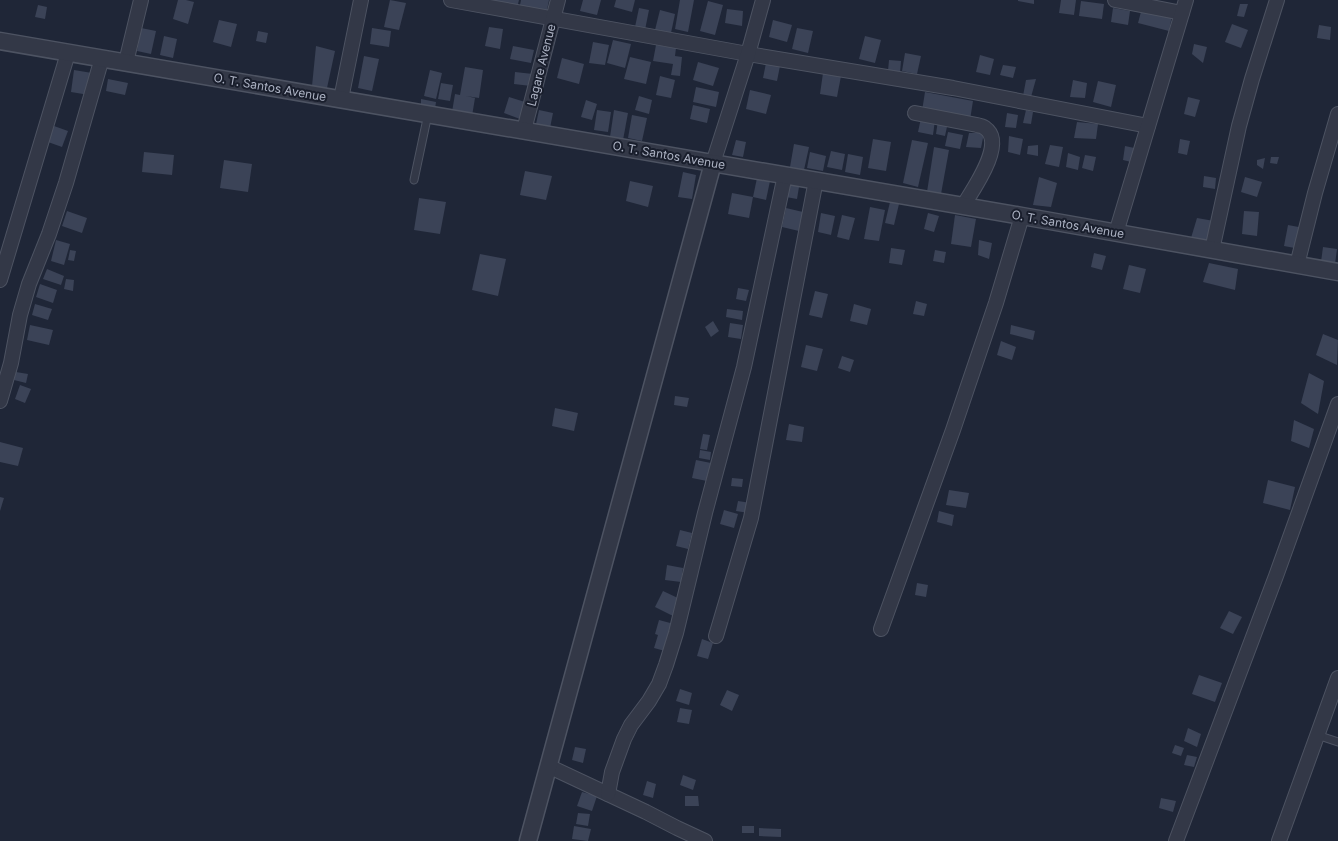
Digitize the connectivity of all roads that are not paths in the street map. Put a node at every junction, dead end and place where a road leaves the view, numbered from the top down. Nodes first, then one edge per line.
1 (141, 0) edge
2 (361, 0) edge
3 (450, 0) edge
4 (558, 0) edge
5 (764, 0) edge
6 (1116, 0) edge
7 (1277, 0) edge
8 (1184, 7) edge
9 (553, 18) junction
10 (0, 41) edge
11 (68, 53) junction
12 (748, 54) junction
13 (102, 58) junction
14 (126, 62) junction
15 (341, 99) junction
16 (915, 113) dead end
17 (428, 114) junction
18 (1338, 114) edge
19 (1148, 126) junction
20 (524, 130) junction
21 (713, 163) junction
22 (785, 175) junction
23 (414, 180) dead end
24 (816, 180) junction
25 (963, 206) junction
26 (1022, 216) junction
27 (1116, 233) junction
28 (1212, 250) junction
29 (1297, 265) junction
30 (1338, 272) edge
31 (0, 280) edge
32 (0, 401) edge
33 (1338, 404) edge
34 (882, 629) dead end
35 (716, 636) dead end
36 (1338, 678) edge
37 (1316, 735) junction
38 (1338, 742) edge
39 (548, 766) junction
40 (608, 794) junction
41 (528, 841) edge
42 (705, 841) edge
43 (1176, 841) edge
44 (1279, 841) edge

1 - 14 street
2 - 15 street
3 - 9 street
4 - 9 street, Lagare Avenue
5 - 12 street
6 - 8 street
7 - 28 street
8 - 19 street
9 - 12 street
9 - 20 street, Lagare Avenue
10 - 11 street, O. T. Santos Avenue
11 - 13 street, O. T. Santos Avenue
11 - 31 street
12 - 19 street
12 - 21 street
13 - 14 street, O. T. Santos Avenue
13 - 32 street
14 - 15 street, O. T. Santos Avenue
15 - 17 street, O. T. Santos Avenue
16 - 25 street
17 - 20 street, O. T. Santos Avenue
17 - 23 lane
18 - 29 street
19 - 27 street
20 - 21 street, O. T. Santos Avenue
21 - 22 street, O. T. Santos Avenue
21 - 39 street
22 - 24 street, O. T. Santos Avenue
22 - 40 street
24 - 25 street, O. T. Santos Avenue
24 - 35 street
25 - 26 street, O. T. Santos Avenue
26 - 27 street, O. T. Santos Avenue
26 - 34 street
27 - 28 street, O. T. Santos Avenue
28 - 29 street, O. T. Santos Avenue
29 - 30 street, O. T. Santos Avenue
33 - 43 street
36 - 37 street
37 - 38 lane
37 - 44 street
39 - 40 street
39 - 41 street
40 - 42 street

